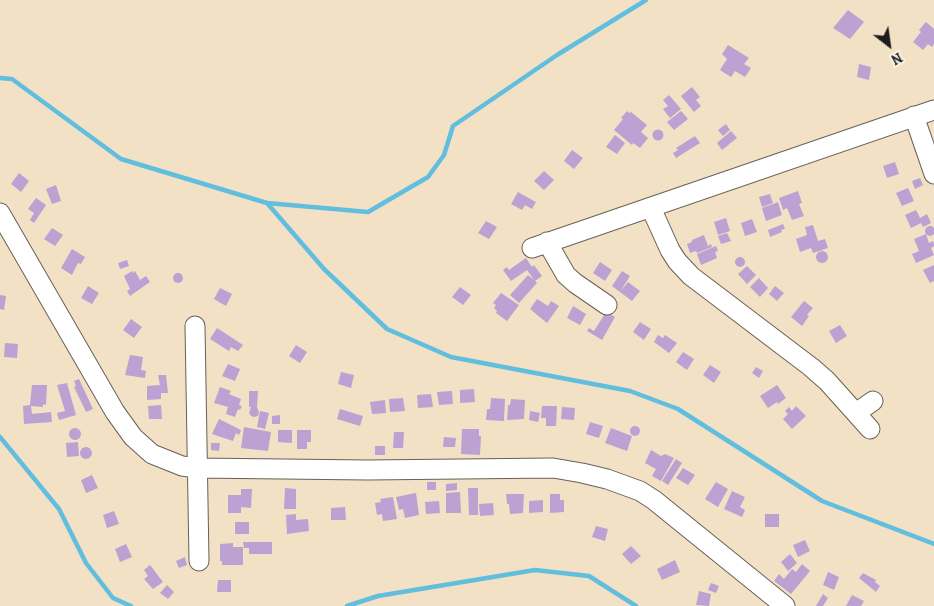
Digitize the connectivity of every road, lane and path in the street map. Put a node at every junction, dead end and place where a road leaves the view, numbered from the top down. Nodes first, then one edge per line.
1 (934, 110) edge
2 (914, 116) junction
3 (934, 174) edge
4 (650, 208) junction
5 (0, 213) edge
6 (607, 305) dead end
7 (195, 326) dead end
8 (873, 402) dead end
9 (856, 413) junction
10 (870, 429) dead end
11 (197, 468) junction
12 (199, 562) dead end
13 (785, 606) edge

1 - 2 street
2 - 3 street
2 - 4 street
4 - 6 street
4 - 9 street
5 - 11 street
7 - 11 street
8 - 9 street
9 - 10 street
11 - 12 street
11 - 13 street

